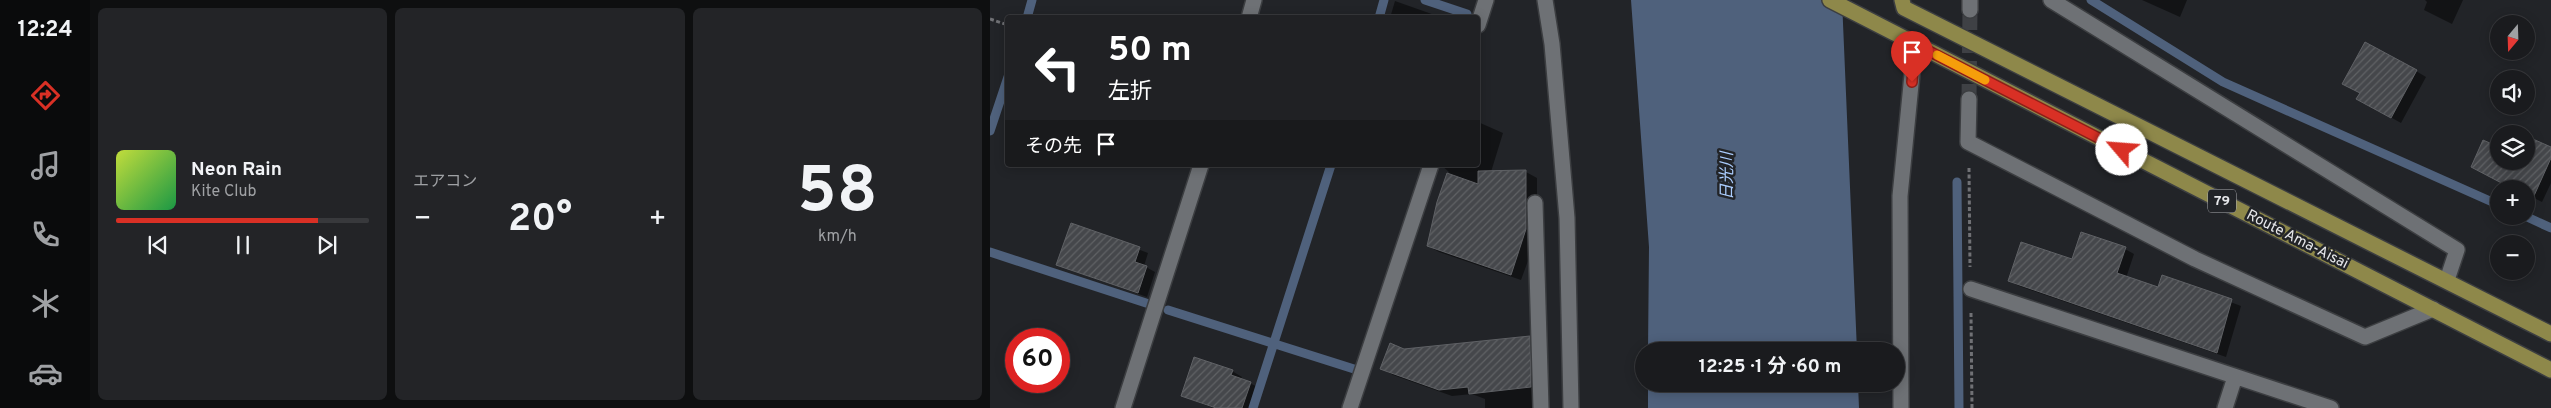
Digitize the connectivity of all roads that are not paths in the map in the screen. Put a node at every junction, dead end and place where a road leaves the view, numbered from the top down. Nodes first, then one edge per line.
1 (1254, 0) edge
2 (1486, 0) edge
3 (1545, 0) edge
4 (1830, 0) edge
5 (1902, 0) edge
6 (2051, 0) edge
7 (1250, 15) edge
8 (1480, 19) edge
9 (1915, 44) junction
10 (1969, 99) tunnel mouth
11 (1200, 167) edge
12 (1430, 167) edge
13 (1535, 203) dead end
14 (2447, 280) junction
15 (1971, 289) dead end
16 (2433, 309) junction
17 (2551, 334) edge
18 (2551, 370) edge
19 (2235, 377) junction
20 (1123, 408) edge
21 (1350, 408) edge
22 (1541, 408) edge
23 (1571, 408) edge
24 (1901, 408) edge
25 (2225, 408) edge
26 (2332, 408) edge

1 - 7 street
2 - 8 street
3 - 23 street
4 - 9 main road, Route Ama-Aisai / 79
5 - 14 main road, Route Ama-Aisai / 79
6 - 14 street
9 - 16 main road, Route Ama-Aisai / 79
9 - 24 street
10 - 16 street
11 - 20 street
12 - 21 street
13 - 22 street
14 - 17 main road, Route Ama-Aisai / 79
15 - 19 street
16 - 18 main road, Route Ama-Aisai / 79
19 - 25 street
19 - 26 street

